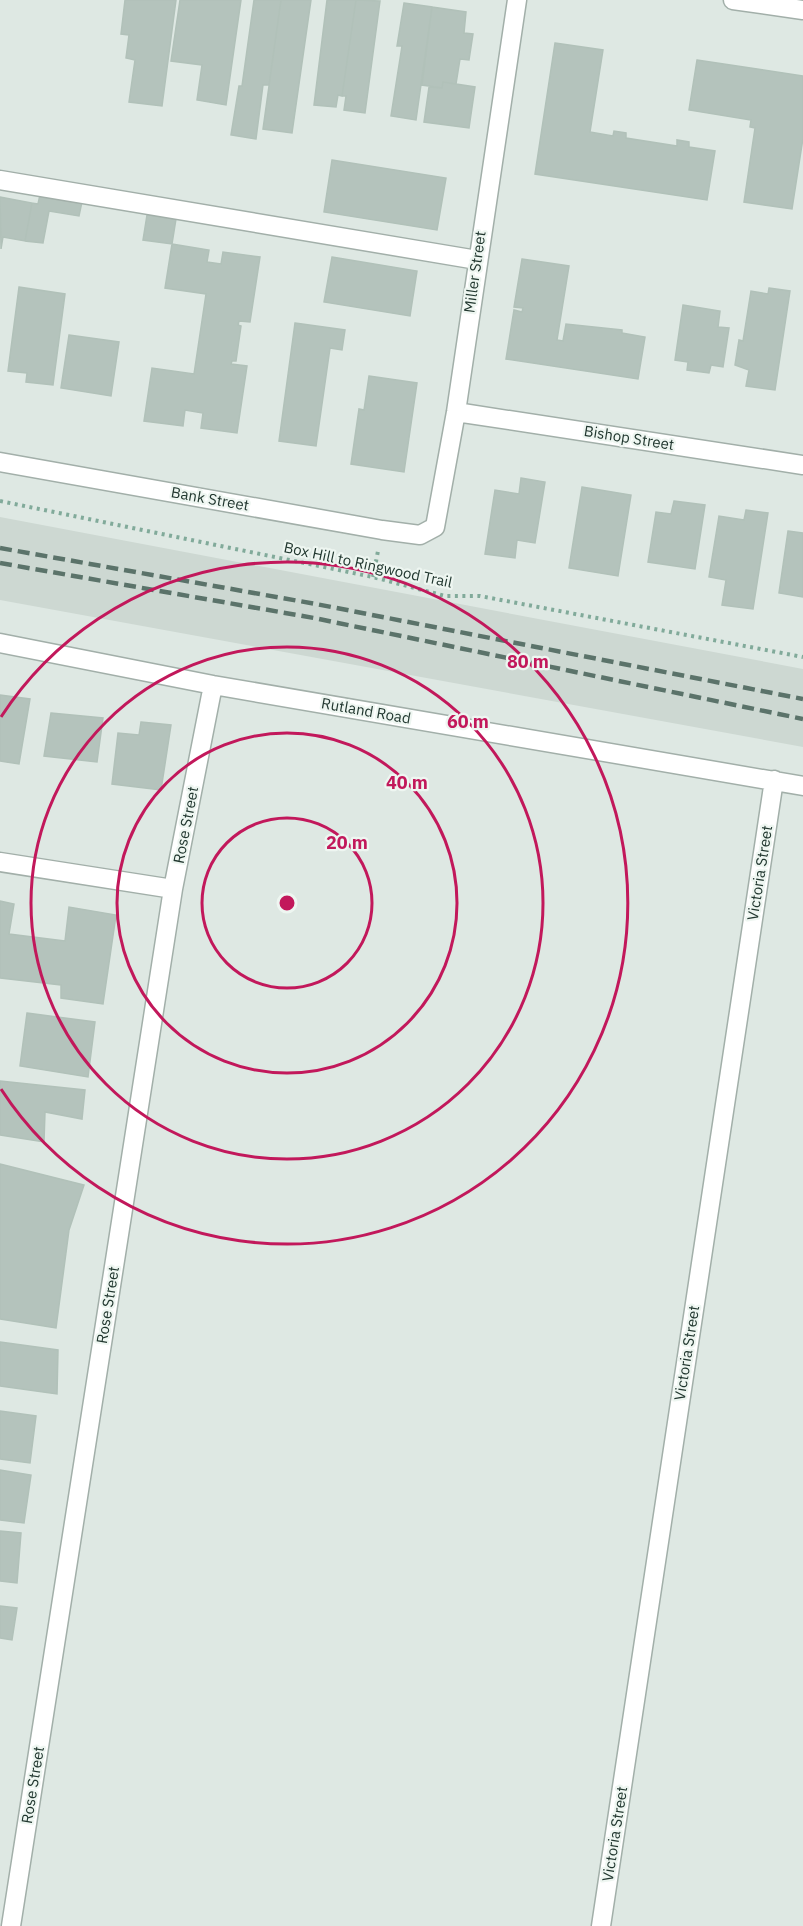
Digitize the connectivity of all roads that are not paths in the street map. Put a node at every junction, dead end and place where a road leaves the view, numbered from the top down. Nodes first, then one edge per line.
1 (516, 0) edge
2 (733, 0) edge
3 (803, 10) edge
4 (0, 180) edge
5 (477, 260) junction
6 (456, 412) junction
7 (0, 462) edge
8 (803, 465) edge
9 (420, 535) joint
10 (0, 643) edge
11 (213, 685) junction
12 (774, 780) junction
13 (803, 786) edge
14 (0, 862) edge
15 (173, 889) junction
16 (10, 1926) edge
17 (601, 1926) edge

1 - 5 street, Miller Street
2 - 3 street
4 - 5 street
5 - 6 street, Miller Street
6 - 8 street, Bishop Street
6 - 9 street, Miller Street
7 - 9 street, Bank Street
10 - 11 street, Rutland Road
11 - 12 street, Rutland Road
11 - 15 street, Rose Street
12 - 13 street, Rutland Road
12 - 17 street, Victoria Street
14 - 15 street
15 - 16 street, Rose Street

